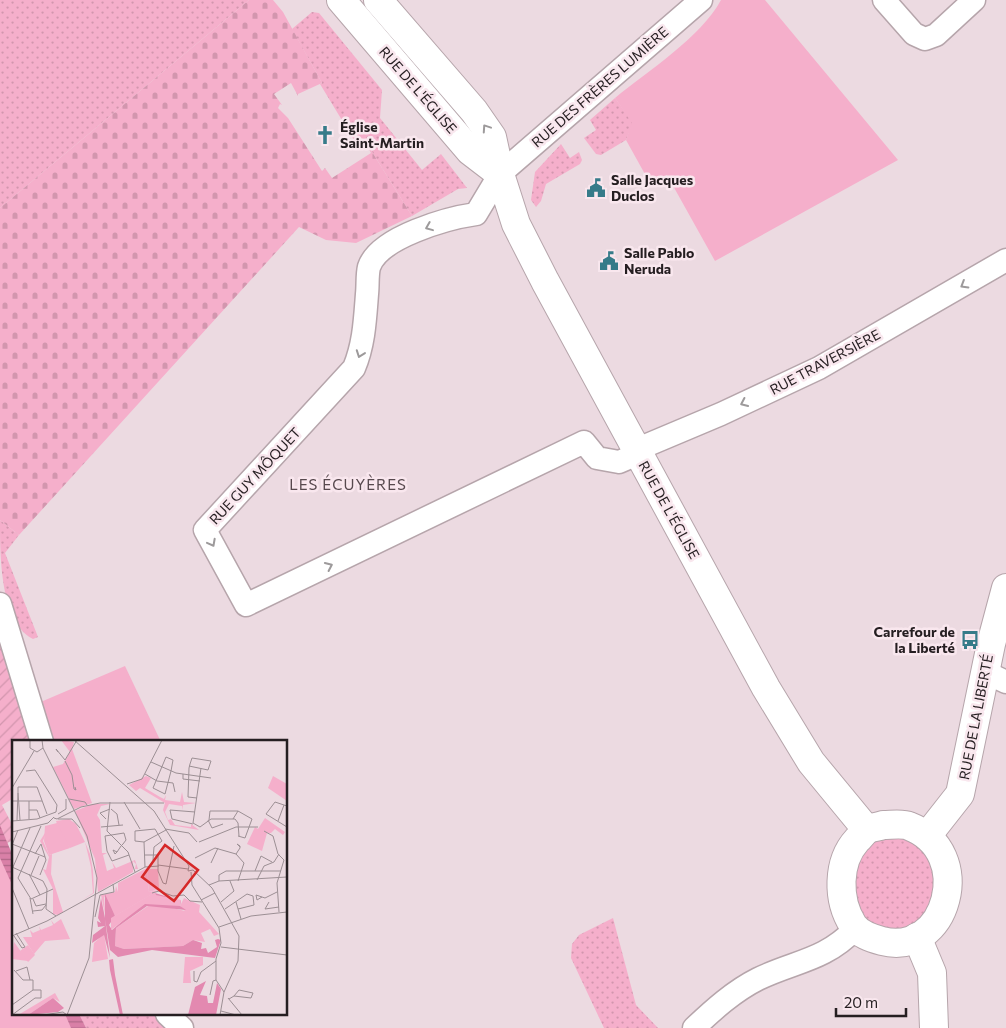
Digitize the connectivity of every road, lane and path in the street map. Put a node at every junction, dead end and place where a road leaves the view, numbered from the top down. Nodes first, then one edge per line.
1 (341, 0) edge
2 (378, 0) edge
3 (701, 0) edge
4 (884, 0) edge
5 (974, 0) edge
6 (500, 174) junction
7 (1006, 260) edge
8 (637, 452) junction
9 (1006, 588) edge
10 (0, 604) edge
11 (996, 677) edge
12 (41, 740) edge
13 (867, 830) junction
14 (927, 836) junction
15 (855, 929) junction
16 (917, 937) junction
17 (169, 1016) edge
18 (182, 1028) edge
19 (694, 1028) edge
20 (934, 1028) edge

1 - 6 street, RUE DE L'ÉGLISE
6 -> 2 street, RUE DE L'ÉGLISE
3 - 6 street, RUE DES FRÈRES LUMIÈRE
4 - 5 street
6 - 8 street, RUE DE L'ÉGLISE
6 -> 8 street, RUE GUY MÔQUET
7 -> 8 street, RUE TRAVERSIÈRE
8 - 13 street, RUE DE L'ÉGLISE
9 - 11 street, RUE DE LA LIBERTÉ
10 - 12 street
11 - 14 street, RUE DE LA LIBERTÉ
13 - 14 street
13 - 15 street
14 - 16 street
15 - 16 street
15 - 19 street
16 - 20 street
17 - 18 street

